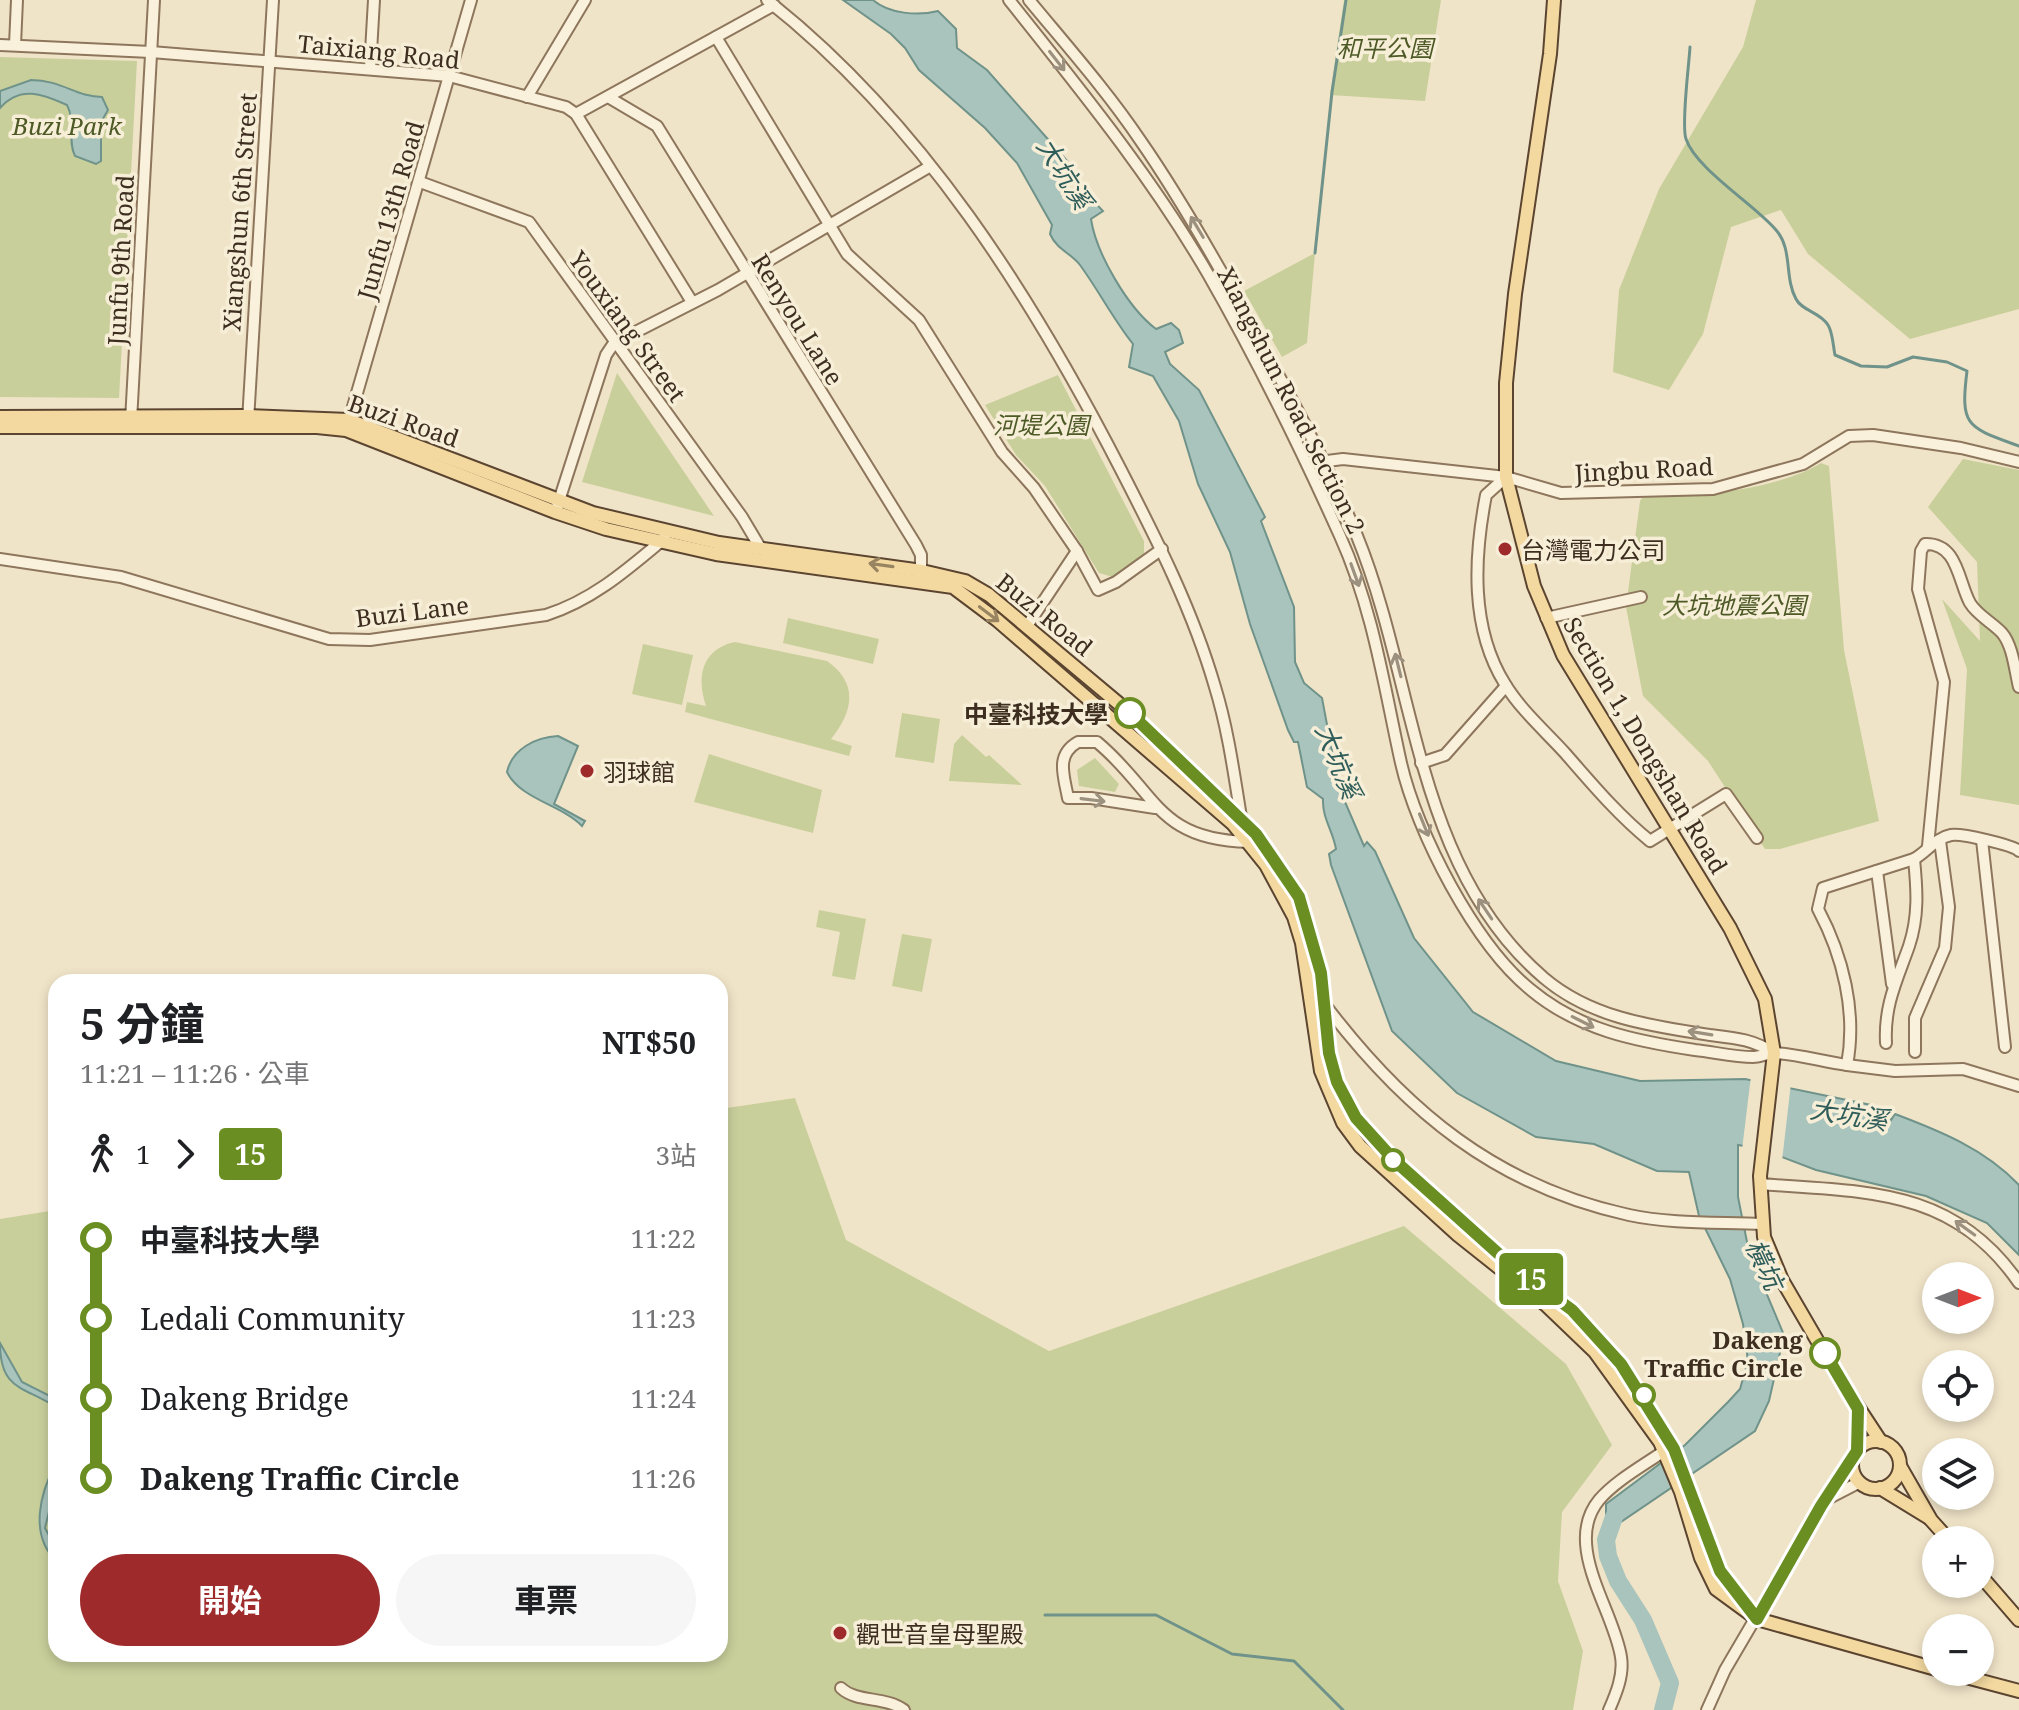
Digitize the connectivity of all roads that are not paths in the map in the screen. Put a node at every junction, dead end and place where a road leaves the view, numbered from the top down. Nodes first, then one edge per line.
1 (17, 0) edge
2 (154, 0) edge
3 (273, 0) edge
4 (374, 0) edge
5 (471, 0) edge
6 (585, 0) edge
7 (1009, 0) edge
8 (1029, 0) edge
9 (1554, 0) edge
10 (770, 3) edge
11 (716, 37) junction
12 (0, 45) edge
13 (15, 45) junction
14 (151, 52) junction
15 (270, 61) junction
16 (370, 69) junction
17 (449, 76) junction
18 (527, 97) junction
19 (608, 97) junction
20 (576, 114) junction
21 (929, 167) junction
22 (420, 182) junction
23 (830, 224) junction
24 (747, 273) junction
25 (692, 302) junction
26 (614, 343) junction
27 (0, 417) edge
28 (131, 422) junction
29 (248, 422) junction
30 (348, 425) junction
31 (0, 427) edge
32 (1323, 460) junction
33 (2019, 462) edge
34 (1308, 466) junction
35 (1506, 477) junction
36 (557, 507) junction
37 (670, 534) junction
38 (659, 543) junction
39 (761, 549) junction
40 (1162, 549) junction
41 (1077, 551) junction
42 (0, 559) edge
43 (921, 577) junction
44 (1641, 597) dead end
45 (1546, 618) junction
46 (1027, 626) junction
47 (1506, 686) junction
48 (2019, 687) edge
49 (1421, 763) junction
50 (1155, 808) junction
51 (1237, 820) junction
52 (1670, 831) junction
53 (1252, 838) junction
54 (1757, 838) dead end
55 (1982, 840) junction
56 (1940, 841) junction
57 (1928, 846) junction
58 (2019, 851) edge
59 (1914, 859) junction
60 (1877, 871) junction
61 (1892, 987) junction
62 (1326, 1006) junction
63 (1886, 1043) dead end
64 (2005, 1047) dead end
65 (1915, 1052) dead end
66 (1774, 1053) junction
67 (1847, 1065) junction
68 (2019, 1086) edge
69 (1760, 1184) junction
70 (1755, 1224) junction
71 (2019, 1283) edge
72 (1858, 1409) junction
73 (1881, 1442) junction
74 (1669, 1450) junction
75 (1855, 1455) junction
76 (1900, 1466) junction
77 (1860, 1482) junction
78 (1880, 1488) junction
79 (1821, 1506) junction
80 (1931, 1520) junction
81 (1936, 1526) edge
82 (1994, 1591) edge
83 (1757, 1619) junction
84 (2019, 1620) edge
85 (1922, 1665) edge
86 (1994, 1683) edge
87 (841, 1688) dead end
88 (2017, 1688) edge
89 (904, 1710) edge
90 (1609, 1710) edge
91 (1707, 1710) edge

1 - 13 street
2 - 14 street, Junfu 9th Road
3 - 15 street, Xiangshun 6th Street
4 - 16 street
5 - 17 street, Junfu 13th Road
6 - 18 street
7 -> 34 street, Xiangshun Road Section 2
32 -> 8 street, Xiangshun Road Section 2
9 - 35 main road, Section 1, Dongshan Road
10 - 11 street
10 - 21 street
11 - 19 street
11 - 23 street
12 - 13 street, Taixiang Road
13 - 14 street, Taixiang Road
14 - 15 street, Taixiang Road
14 - 28 street, Junfu 9th Road
15 - 16 street, Taixiang Road
15 - 29 street, Xiangshun 6th Street
16 - 17 street, Taixiang Road
17 - 18 street, Taixiang Road
17 - 22 street, Junfu 13th Road
18 - 20 street, Taixiang Road
19 - 20 street
19 - 24 street, Renyou Lane
20 - 25 street
21 - 23 street
21 - 40 street
22 - 26 street, Youxiang Street
22 - 30 street, Junfu 13th Road
23 - 24 street
23 - 41 street
24 - 25 street
24 - 43 street, Renyou Lane
25 - 26 street
26 - 36 street
26 - 39 street, Youxiang Street
27 - 28 main road, Buzi Road
28 - 29 main road, Buzi Road
28 - 31 main road, Buzi Road
29 - 30 main road, Buzi Road
30 - 36 main road, Buzi Road
32 - 34 street, Jingbu Road
32 - 35 street, Jingbu Road
49 -> 32 street, Xiangshun Road Section 2
33 - 35 street, Jingbu Road
34 -> 66 street, Xiangshun Road Section 2
35 - 45 main road, Section 1, Dongshan Road
35 - 47 street
36 - 37 main road, Buzi Road
36 - 38 main road, Buzi Road
37 - 38 street, Buzi Lane
37 - 39 main road, Buzi Road
38 - 42 street, Buzi Lane
38 - 43 main road, Buzi Road
43 -> 39 main road, Buzi Road
40 - 41 street
40 - 51 street
41 - 46 street
43 - 46 main road, Buzi Road
43 -> 51 main road, Buzi Road
44 - 45 street
45 - 52 main road, Section 1, Dongshan Road
46 - 51 main road, Buzi Road
47 - 49 street
47 - 52 street
48 - 57 street
66 -> 49 street, Xiangshun Road Section 2
50 -> 50 street
50 - 53 street
51 - 53 main road, Buzi Road
52 - 54 street
52 - 66 main road, Section 1, Dongshan Road
53 - 62 main road, Buzi Road
53 - 74 main road, Buzi Road
55 - 56 street
55 - 58 street
55 - 64 street
56 - 57 street
56 - 65 street
57 - 59 street
59 - 60 street
59 - 61 street
60 - 61 street
60 - 67 street
61 - 63 street
62 - 70 street
62 - 74 main road, Buzi Road
66 - 67 street
66 - 69 main road, Section 1, Dongshan Road
67 - 68 street
69 - 70 main road, Section 1, Dongshan Road
71 -> 69 street
70 - 72 main road, Section 1, Dongshan Road
72 - 73 main road, Section 1, Dongshan Road
72 - 75 main road
73 - 75 main road
73 - 76 main road
74 - 83 main road
74 - 90 street
75 - 77 main road
75 - 79 street
76 - 78 main road
76 - 80 main road
77 - 78 main road
77 - 79 street
78 - 80 main road
79 - 83 street
80 - 81 main road
82 - 84 main road
83 - 85 main road
83 - 91 street
86 - 88 main road
87 - 89 street

